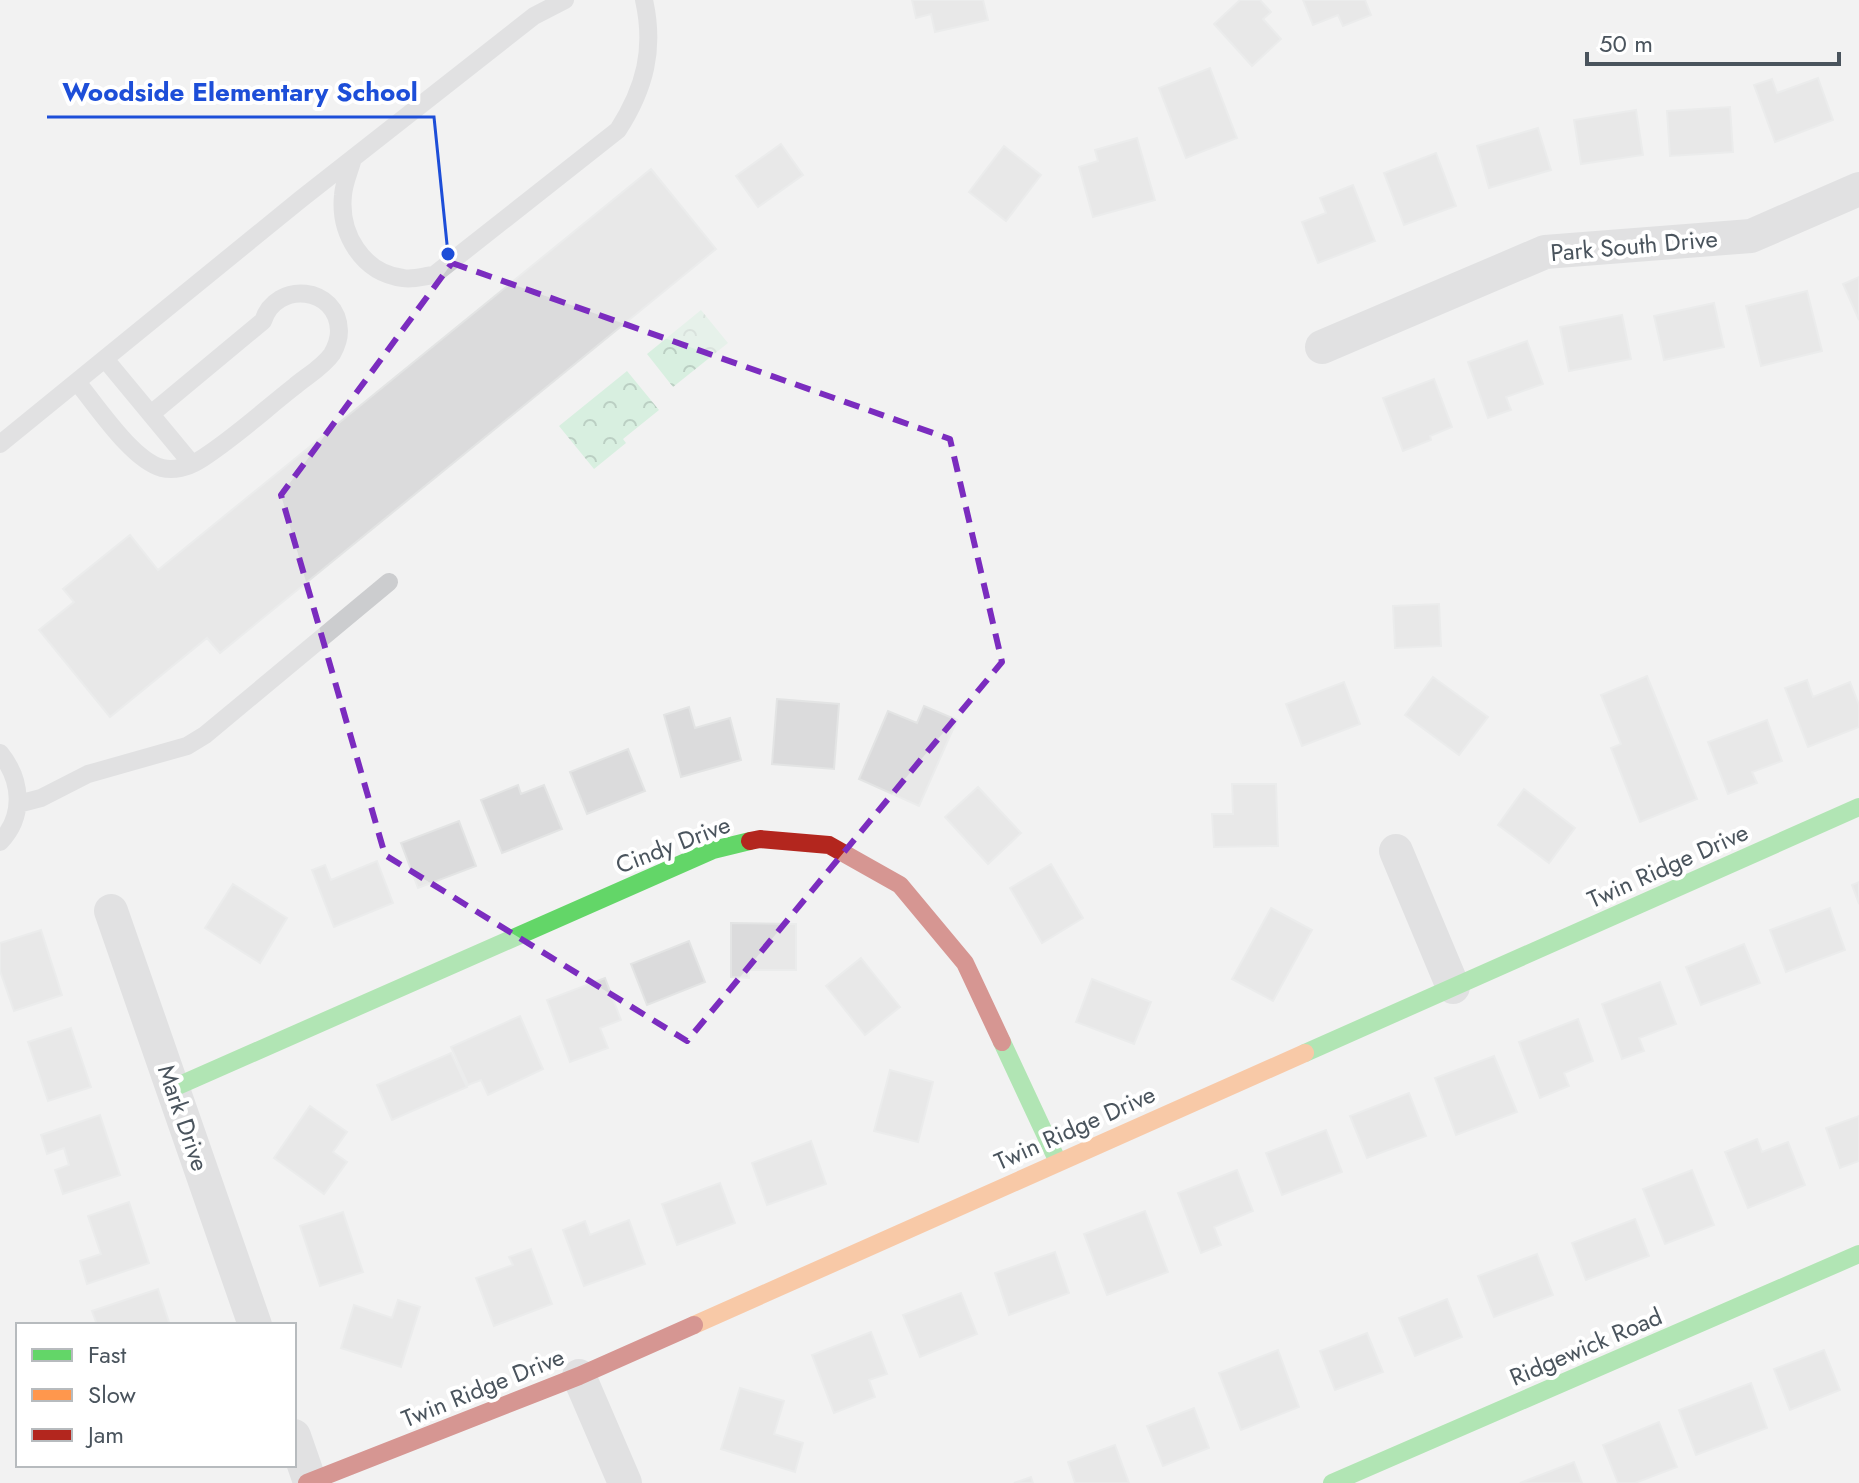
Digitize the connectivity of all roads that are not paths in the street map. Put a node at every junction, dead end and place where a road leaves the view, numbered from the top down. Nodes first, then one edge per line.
1 (565, 0) edge
2 (644, 0) edge
3 (538, 8) edge
4 (353, 158) junction
5 (1859, 189) edge
6 (1322, 347) dead end
7 (105, 359) junction
8 (77, 382) junction
9 (151, 414) junction
10 (0, 444) edge
11 (192, 464) junction
12 (389, 582) dead end
13 (0, 753) edge
14 (18, 804) junction
15 (1859, 807) edge
16 (0, 842) edge
17 (1396, 851) dead end
18 (111, 911) dead end
19 (1453, 987) junction
20 (173, 1088) junction
21 (1058, 1162) junction
22 (1859, 1254) edge
23 (254, 1323) edge
24 (579, 1376) junction
25 (296, 1443) edge
26 (308, 1482) edge
27 (625, 1483) edge
28 (1332, 1483) edge

1 - 3 lane
2 - 4 lane
3 - 4 lane
4 - 7 lane
5 - 6 street, Park South Drive
7 - 8 lane
7 - 9 lane
8 - 10 lane
8 - 11 lane
9 - 11 lane
9 - 11 lane
12 - 14 lane
13 - 14 lane
14 - 16 lane
15 - 19 street, Twin Ridge Drive
17 - 19 street
18 - 20 street, Mark Drive
19 - 21 street, Twin Ridge Drive
20 - 21 street, Cindy Drive
20 - 23 street, Mark Drive
21 - 24 street, Twin Ridge Drive
22 - 28 street, Ridgewick Road
24 - 26 street, Twin Ridge Drive
24 - 27 street
25 - 26 street

